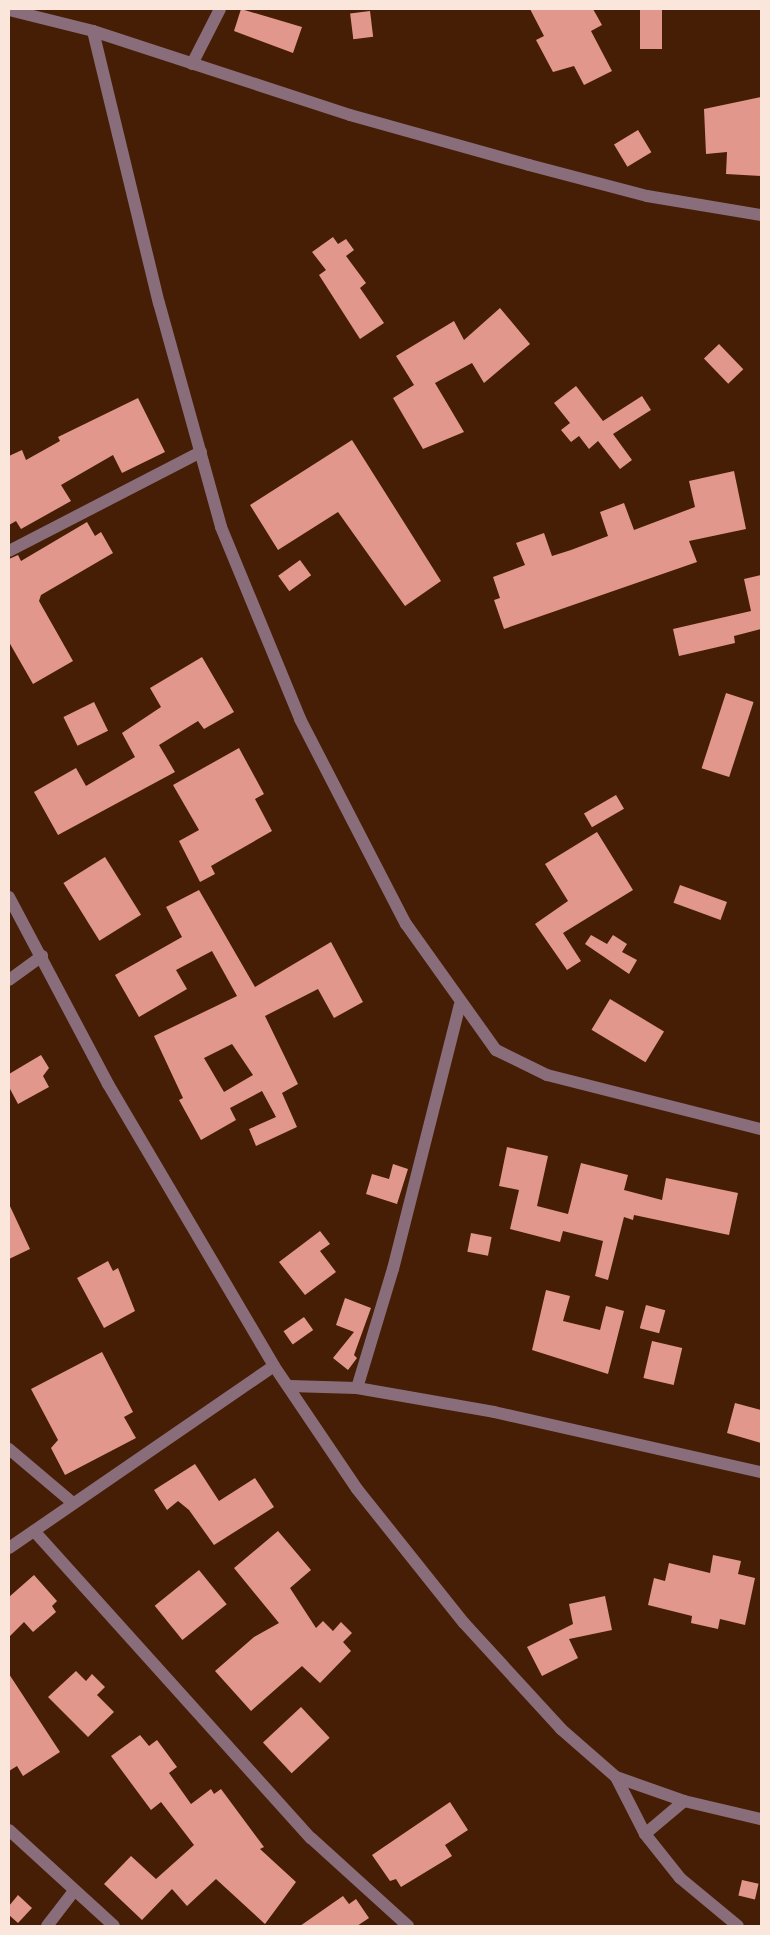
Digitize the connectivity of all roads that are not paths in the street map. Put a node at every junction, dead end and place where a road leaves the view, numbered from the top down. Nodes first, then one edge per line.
1 (220, 9) edge
2 (9, 10) edge
3 (93, 31) junction
4 (192, 64) junction
5 (761, 215) edge
6 (201, 452) junction
7 (9, 551) edge
8 (9, 897) edge
9 (42, 956) junction
10 (9, 980) edge
11 (460, 1005) junction
12 (761, 1129) edge
13 (274, 1366) junction
14 (290, 1386) junction
15 (357, 1388) junction
16 (9, 1449) edge
17 (761, 1472) edge
18 (73, 1503) junction
19 (35, 1532) junction
20 (9, 1548) edge
21 (616, 1777) junction
22 (684, 1801) junction
23 (761, 1819) edge
24 (9, 1830) edge
25 (645, 1834) junction
26 (74, 1891) junction
27 (47, 1926) edge
28 (114, 1926) edge
29 (408, 1926) edge
30 (738, 1926) edge

1 - 4 street
2 - 3 street
3 - 4 street
3 - 6 street
4 - 5 street
6 - 7 street
6 - 11 street
8 - 9 street
9 - 10 street
9 - 13 street
11 - 12 street
11 - 15 street
13 - 14 street
13 - 18 street
14 - 15 street
14 - 21 street
15 - 17 street
16 - 18 street
18 - 19 street
19 - 20 street
19 - 29 street
21 - 22 street
21 - 25 street
22 - 23 street
22 - 25 street
24 - 26 street
25 - 30 street
26 - 27 street
26 - 28 street

